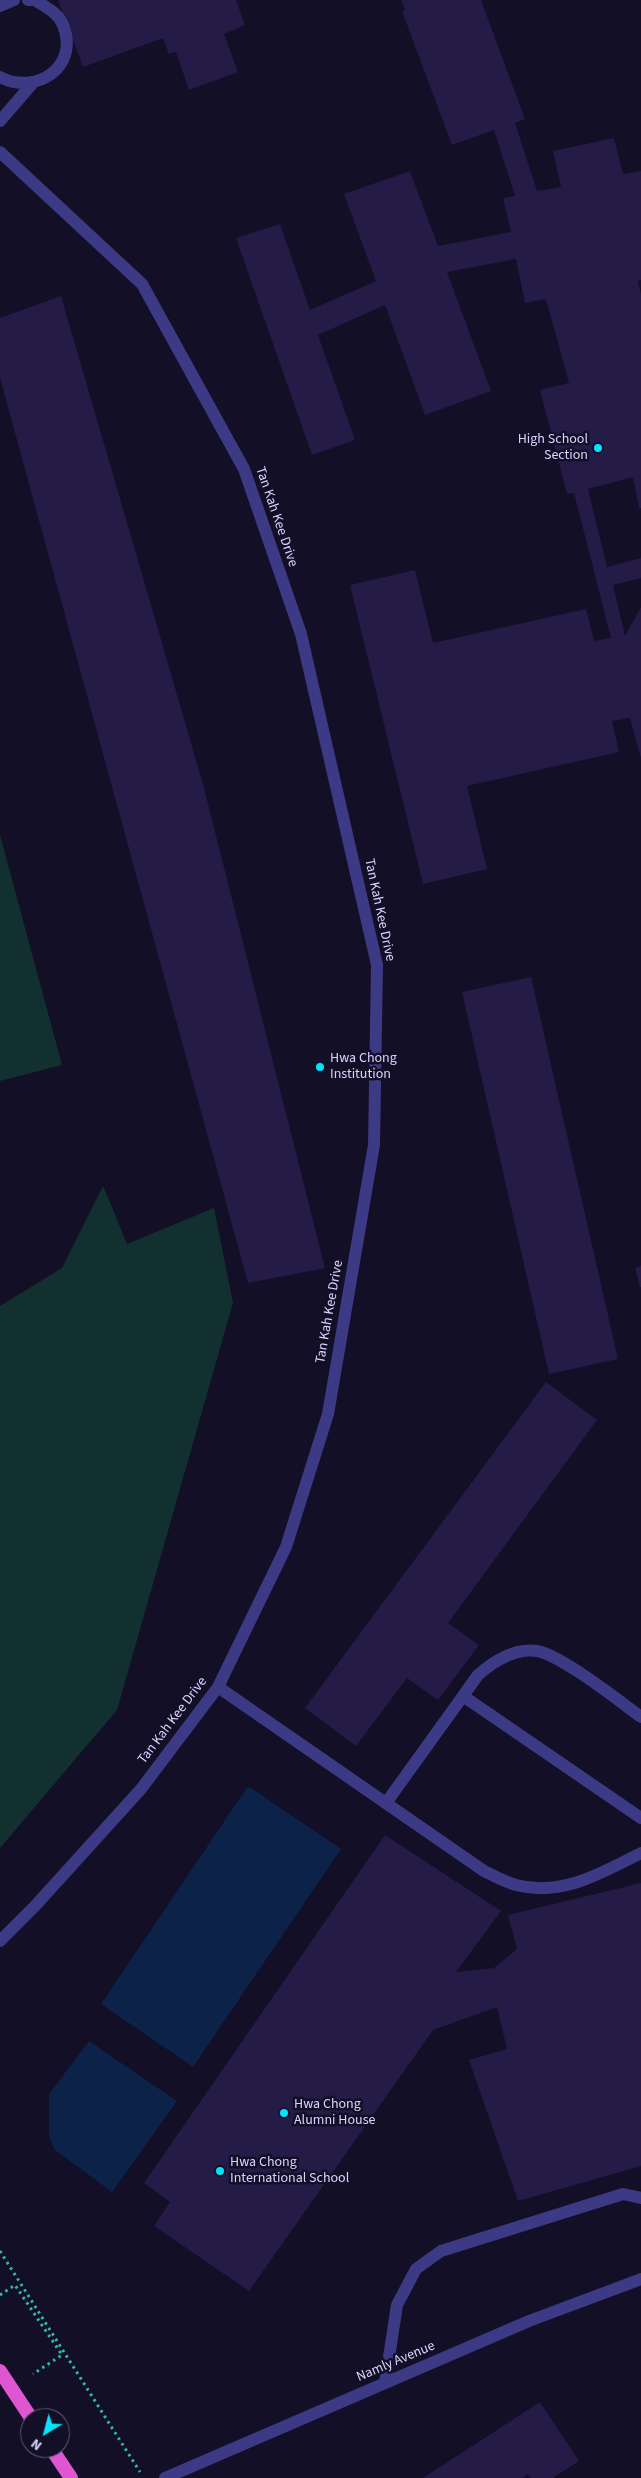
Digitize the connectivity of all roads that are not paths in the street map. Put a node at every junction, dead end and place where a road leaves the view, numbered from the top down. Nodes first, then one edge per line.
1 (14, 0) edge
2 (28, 0) edge
3 (35, 0) edge
4 (0, 6) edge
5 (0, 77) edge
6 (32, 84) junction
7 (0, 121) edge
8 (0, 152) edge
9 (218, 1686) junction
10 (463, 1696) junction
11 (641, 1717) edge
12 (386, 1803) junction
13 (641, 1818) edge
14 (641, 1853) edge
15 (0, 1941) edge
16 (641, 2198) edge
17 (641, 2279) edge
18 (0, 2371) edge
19 (385, 2383) junction
20 (24, 2408) edge
21 (58, 2458) edge
22 (71, 2478) edge
23 (165, 2478) edge

1 - 4 street
2 - 3 street
3 - 6 street
5 - 6 street
6 - 7 street
8 - 9 street, Tan Kah Kee Drive
9 - 12 street
9 - 15 street, Tan Kah Kee Drive
10 - 11 street
10 - 12 street
10 - 13 street
12 - 14 street
16 - 19 street
17 - 19 street, Namly Avenue
18 - 20 highway
19 - 23 street, Namly Avenue
21 - 22 highway

